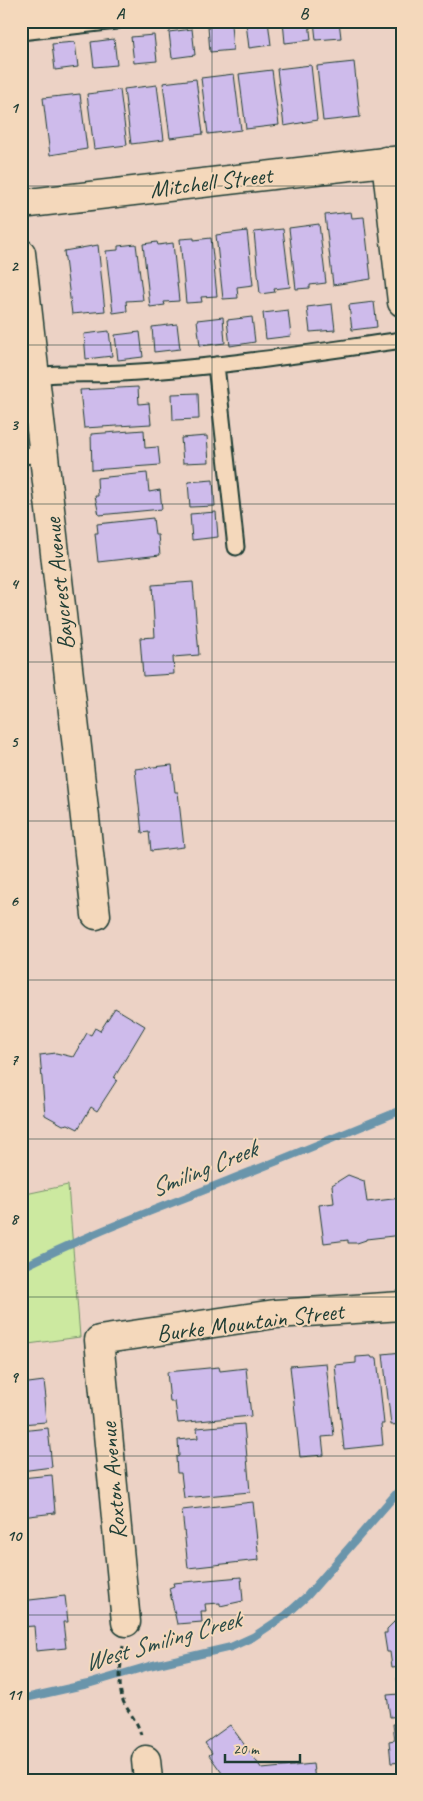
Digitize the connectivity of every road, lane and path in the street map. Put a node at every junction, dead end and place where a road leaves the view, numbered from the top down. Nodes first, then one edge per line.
1 (116, 21) edge
2 (21, 32) edge
3 (394, 160) edge
4 (21, 204) edge
5 (21, 253) edge
6 (402, 302) edge
7 (402, 340) edge
8 (216, 365) junction
9 (35, 376) junction
10 (33, 455) edge
11 (236, 547) dead end
12 (96, 915) dead end
13 (402, 1306) edge
14 (99, 1340) joint
15 (126, 1622) dead end
16 (120, 1668) dead end
17 (147, 1770) edge

1 - 2 lane
3 - 4 street, Mitchell Street
3 - 6 street
5 - 9 street, Baycrest Avenue
7 - 8 lane
8 - 9 lane
8 - 11 lane
9 - 10 street, Baycrest Avenue
10 - 12 street, Baycrest Avenue
13 - 14 street, Burke Mountain Street
14 - 15 street, Roxton Avenue
16 - 17 path

